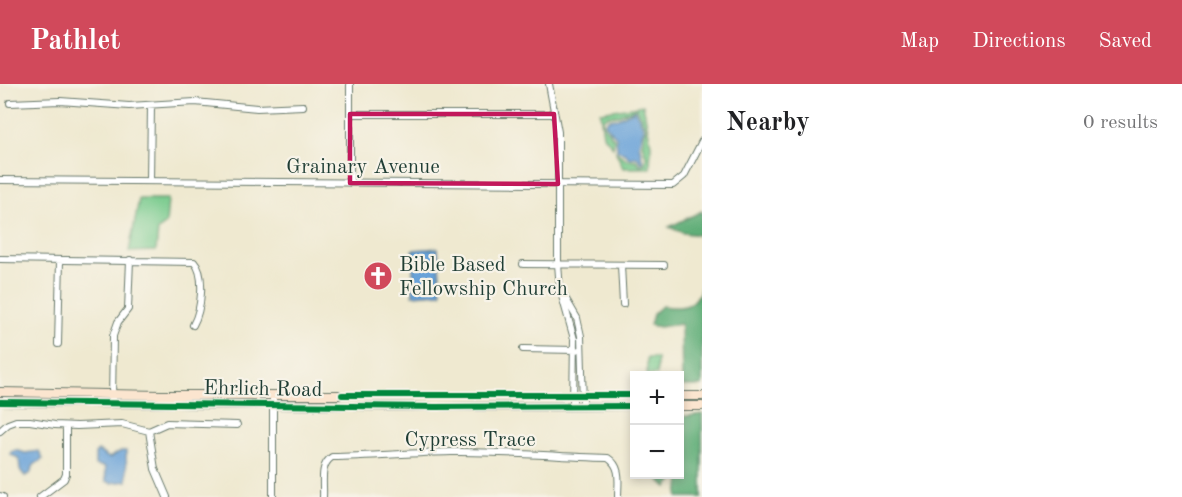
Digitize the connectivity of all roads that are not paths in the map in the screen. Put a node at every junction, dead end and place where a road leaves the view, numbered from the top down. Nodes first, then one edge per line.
1 (351, 84) edge
2 (549, 84) edge
3 (10, 103) dead end
4 (151, 105) junction
5 (303, 106) dead end
6 (350, 114) junction
7 (554, 114) junction
8 (702, 141) edge
9 (0, 180) edge
10 (150, 181) junction
11 (350, 183) junction
12 (558, 184) junction
13 (0, 259) edge
14 (60, 260) junction
15 (130, 260) junction
16 (523, 264) dead end
17 (558, 264) junction
18 (664, 265) dead end
19 (621, 266) junction
20 (560, 289) junction
21 (623, 304) dead end
22 (193, 325) dead end
23 (58, 344) dead end
24 (523, 349) dead end
25 (574, 350) junction
26 (582, 350) junction
27 (0, 392) edge
28 (578, 395) junction
29 (630, 395) edge
30 (684, 396) edge
31 (702, 396) edge
32 (112, 397) junction
33 (273, 400) junction
34 (0, 402) edge
35 (578, 405) junction
36 (630, 406) edge
37 (684, 406) edge
38 (702, 406) edge
39 (237, 425) dead end
40 (66, 426) junction
41 (0, 431) edge
42 (149, 431) junction
43 (40, 497) edge
44 (167, 497) edge
45 (273, 497) edge
46 (323, 497) edge
47 (618, 497) edge

1 - 6 street
2 - 7 street
3 - 4 street
4 - 5 street
4 - 10 street
6 - 7 street
6 - 11 street
7 - 12 street
8 - 12 street, Grainary Avenue
9 - 10 street, Grainary Avenue
10 - 11 street, Grainary Avenue
11 - 12 street, Grainary Avenue
12 - 17 street
13 - 14 street
14 - 15 street
14 - 23 street
15 - 22 street
15 - 32 street
16 - 17 street
17 - 19 street
17 - 20 street
18 - 19 street
19 - 21 street
20 - 25 street
20 - 26 street
24 - 25 street
25 - 26 street
25 - 28 street
26 - 28 street
27 - 32 main road, Ehrlich Road
28 - 29 main road, Ehrlich Road
28 - 33 main road, Ehrlich Road
28 - 35 street
30 - 31 main road
32 - 33 main road, Ehrlich Road
32 - 34 main road, Ehrlich Road
33 - 35 main road, Ehrlich Road
33 - 45 street
35 - 36 main road, Ehrlich Road
37 - 38 main road
39 - 42 street
40 - 41 street
40 - 42 street
40 - 43 street
42 - 44 street
46 - 47 street, Cypress Trace

